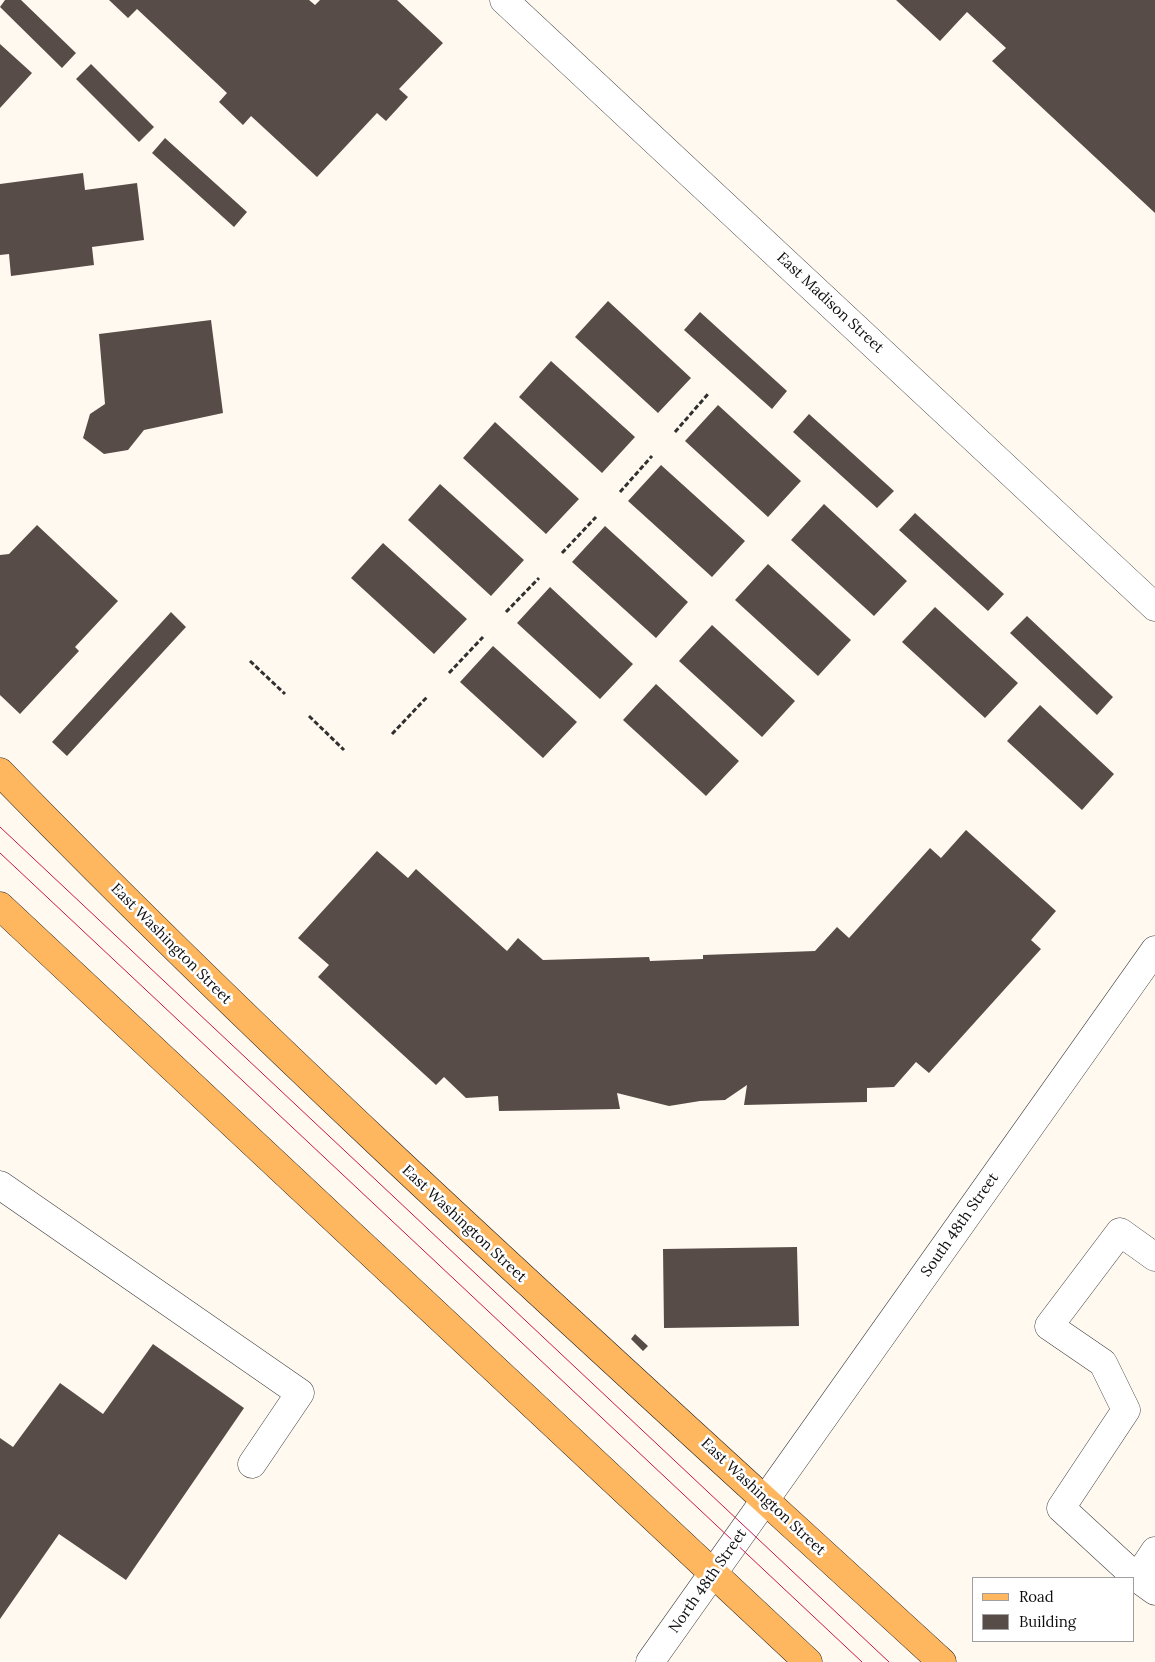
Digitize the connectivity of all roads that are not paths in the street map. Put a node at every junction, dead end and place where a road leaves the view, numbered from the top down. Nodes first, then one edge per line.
1 (504, 0) edge
2 (1155, 607) edge
3 (0, 772) edge
4 (0, 906) edge
5 (1155, 950) edge
6 (0, 1185) edge
7 (1155, 1257) edge
8 (252, 1464) dead end
9 (766, 1499) junction
10 (1155, 1551) edge
11 (713, 1572) junction
12 (1146, 1585) edge
13 (650, 1662) edge
14 (808, 1662) edge
15 (942, 1662) edge

1 - 2 street, East Madison Street
3 - 9 main road, East Washington Street
4 - 11 main road
5 - 9 street, South 48th Street
6 - 8 street
7 - 12 street
9 - 11 street, North 48th Street
9 - 15 main road, East Washington Street
10 - 12 street
11 - 13 street, North 48th Street
11 - 14 main road

